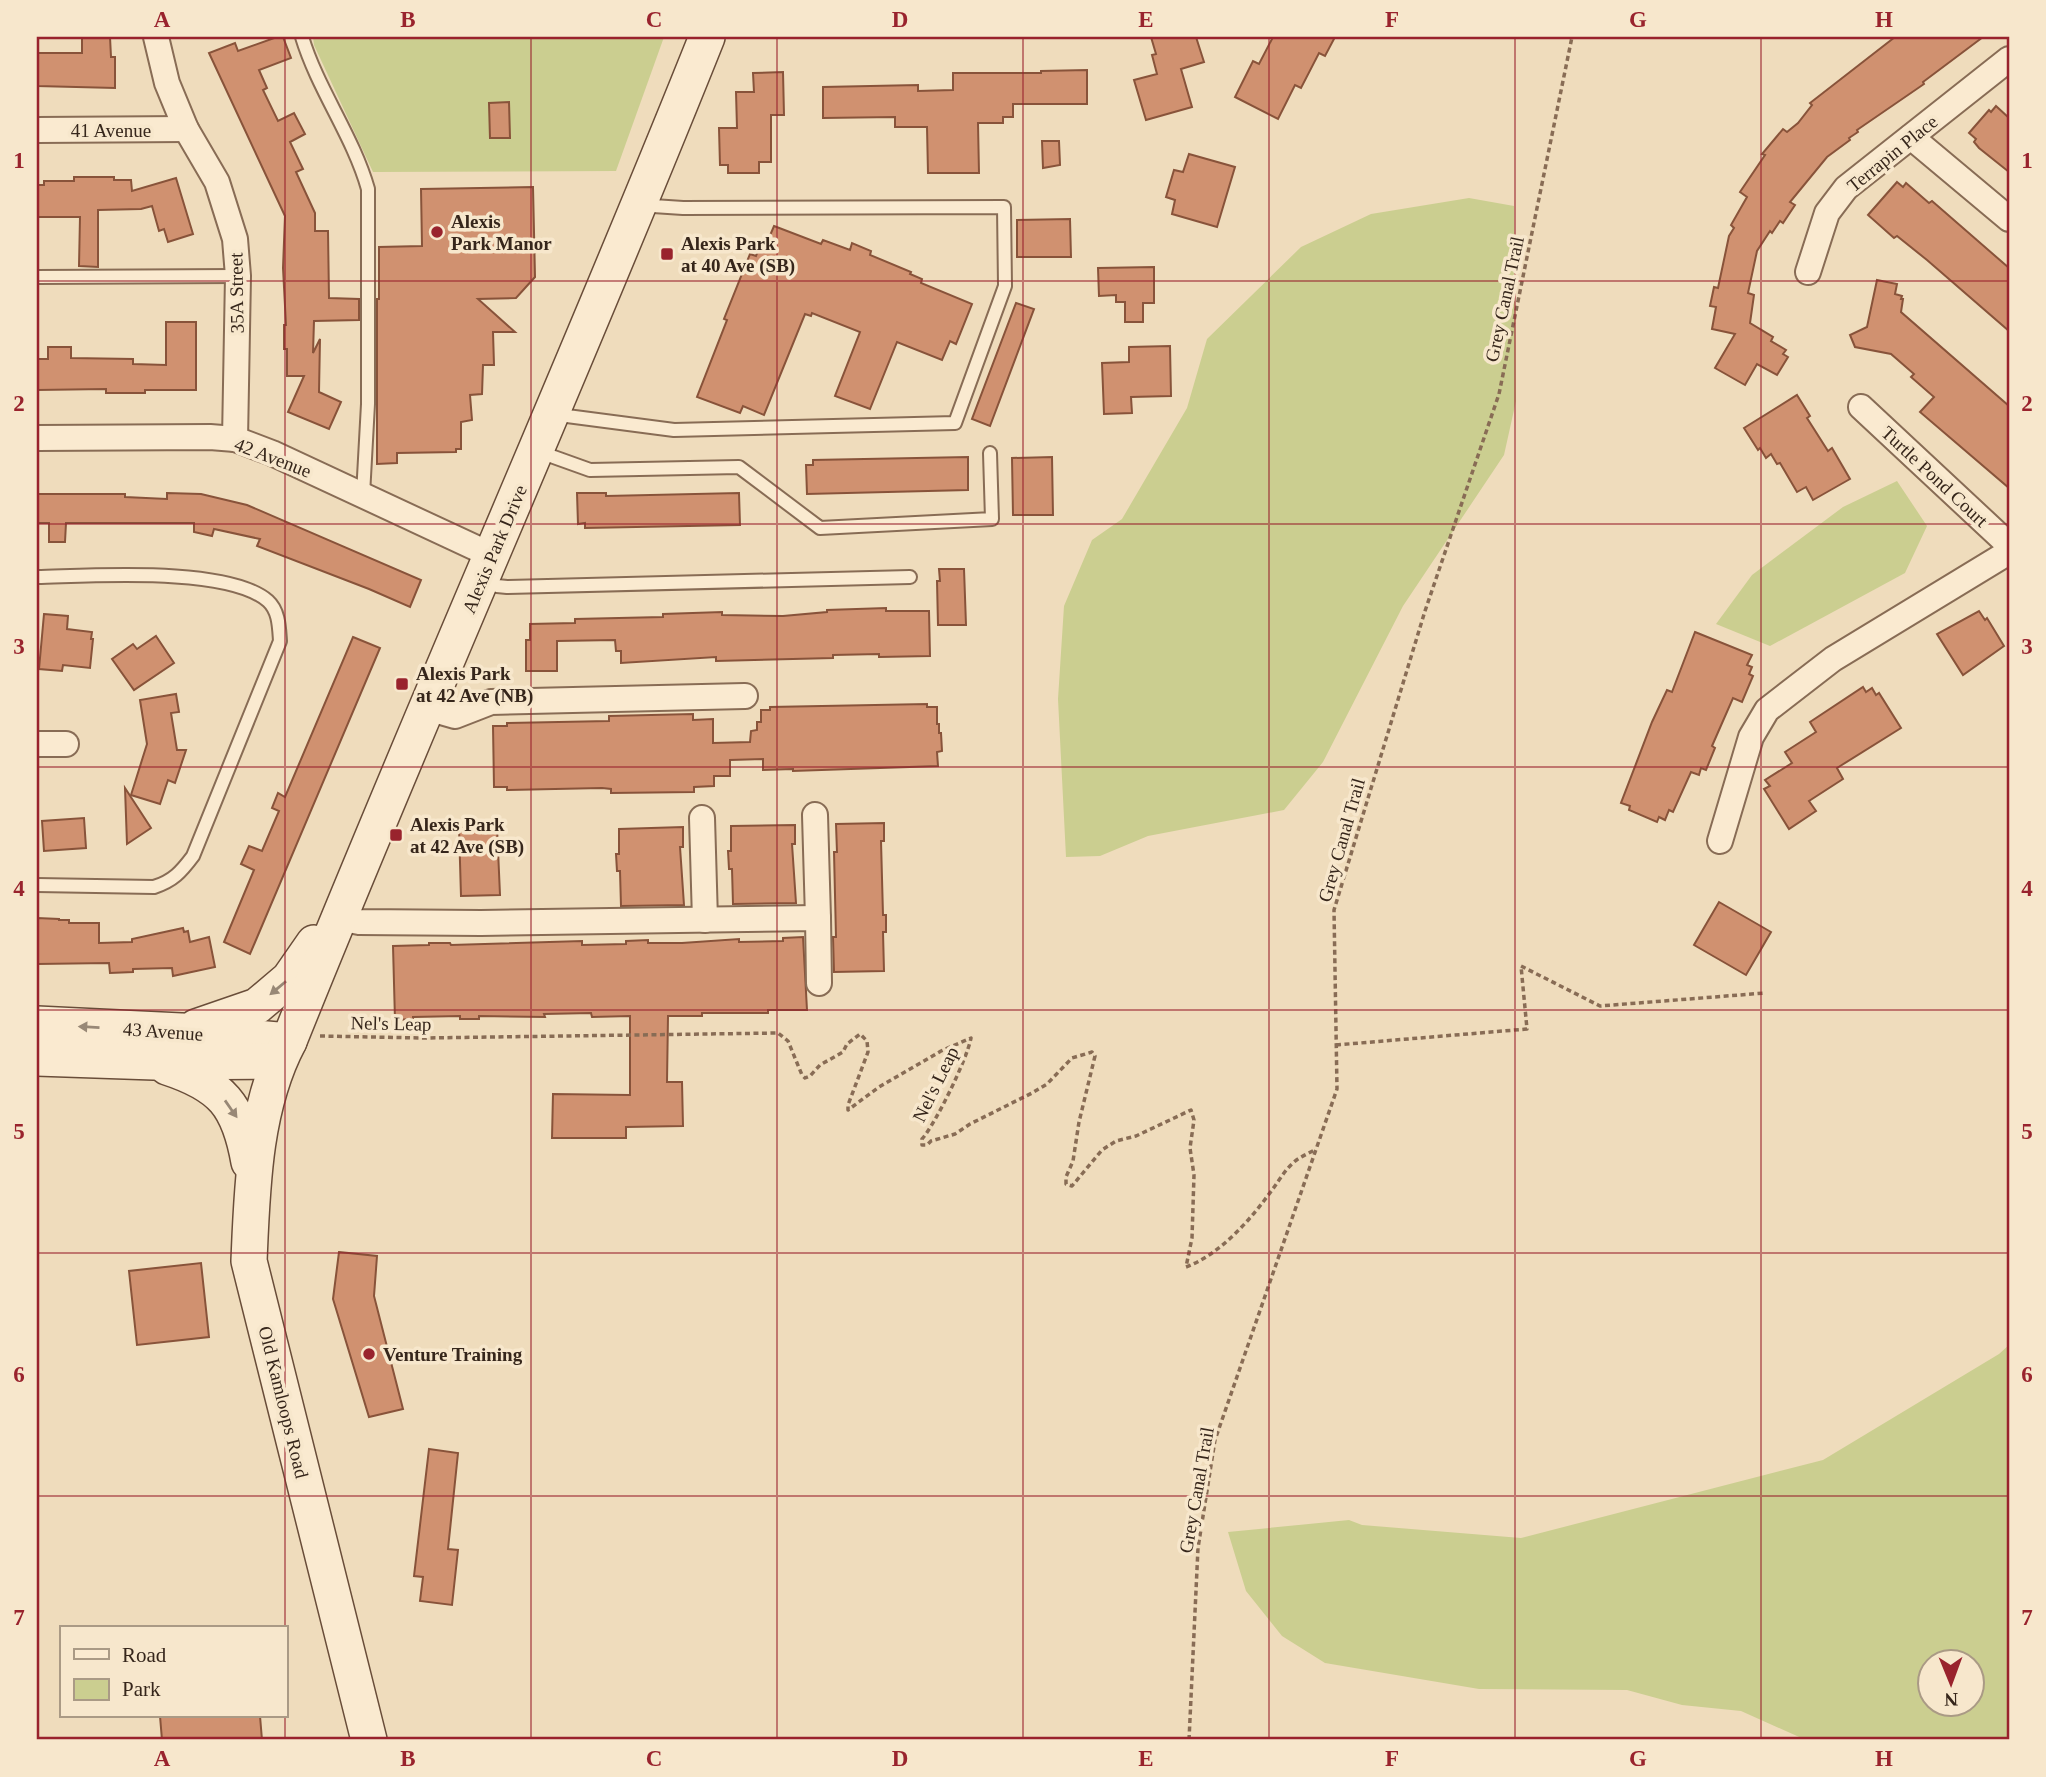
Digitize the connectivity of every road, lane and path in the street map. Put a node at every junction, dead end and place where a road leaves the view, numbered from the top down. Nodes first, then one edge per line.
1 (156, 37) edge
2 (302, 37) edge
3 (707, 37) edge
4 (1572, 37) edge
5 (2009, 60) edge
6 (186, 129) junction
7 (37, 130) edge
8 (1911, 137) junction
9 (642, 201) junction
10 (2009, 219) edge
11 (1808, 272) dead end
12 (238, 276) junction
13 (37, 277) edge
14 (1861, 407) dead end
15 (553, 411) junction
16 (37, 438) edge
17 (235, 439) junction
18 (536, 451) junction
19 (989, 453) dead end
20 (363, 495) junction
21 (2009, 545) edge
22 (2009, 552) edge
23 (486, 567) junction
24 (37, 577) edge
25 (910, 577) dead end
26 (745, 696) dead end
27 (427, 708) junction
28 (37, 744) edge
29 (66, 744) dead end
30 (815, 815) dead end
31 (702, 818) dead end
32 (1720, 841) dead end
33 (37, 885) edge
34 (343, 906) junction
35 (818, 918) junction
36 (705, 920) junction
37 (819, 983) dead end
38 (1765, 993) dead end
39 (37, 1024) edge
40 (181, 1031) junction
41 (1336, 1045) junction
42 (294, 1046) junction
43 (37, 1058) edge
44 (154, 1062) junction
45 (1316, 1149) junction
46 (252, 1183) junction
47 (369, 1740) edge
48 (1189, 1740) edge

1 - 6 street, 35A Street
2 - 20 lane
3 - 9 street, Alexis Park Drive
4 - 41 path, Grey Canal Trail
5 - 8 street, Terrapin Place
6 - 7 street, 41 Avenue
6 - 12 street, 35A Street
8 - 10 street
8 - 11 street, Terrapin Place
9 - 15 street, Alexis Park Drive
9 - 15 lane
12 - 13 lane
12 - 17 street, 35A Street
14 - 21 street, Turtle Pond Court
15 - 18 street, Alexis Park Drive
16 - 17 street, 42 Avenue
17 - 20 street, 42 Avenue
18 - 19 lane
18 - 23 street, Alexis Park Drive
20 - 23 street, 42 Avenue
22 - 32 street
23 - 25 lane
23 - 27 street, Alexis Park Drive
24 - 33 lane
26 - 27 street
27 - 34 street, Alexis Park Drive
28 - 29 street
30 - 35 street
31 - 36 street
34 - 36 street
34 -> 40 street
34 - 42 street, Alexis Park Drive
35 - 36 street
35 - 37 street
38 - 41 path
40 -> 39 street, 43 Avenue
40 - 42 street, 43 Avenue
41 - 45 path, Grey Canal Trail
42 - 44 street, 43 Avenue
42 - 45 path, Nel's Leap
42 - 46 street, Old Kamloops Road
43 - 44 street, 43 Avenue
44 -> 46 street
45 - 48 path, Grey Canal Trail
46 - 47 street, Old Kamloops Road

